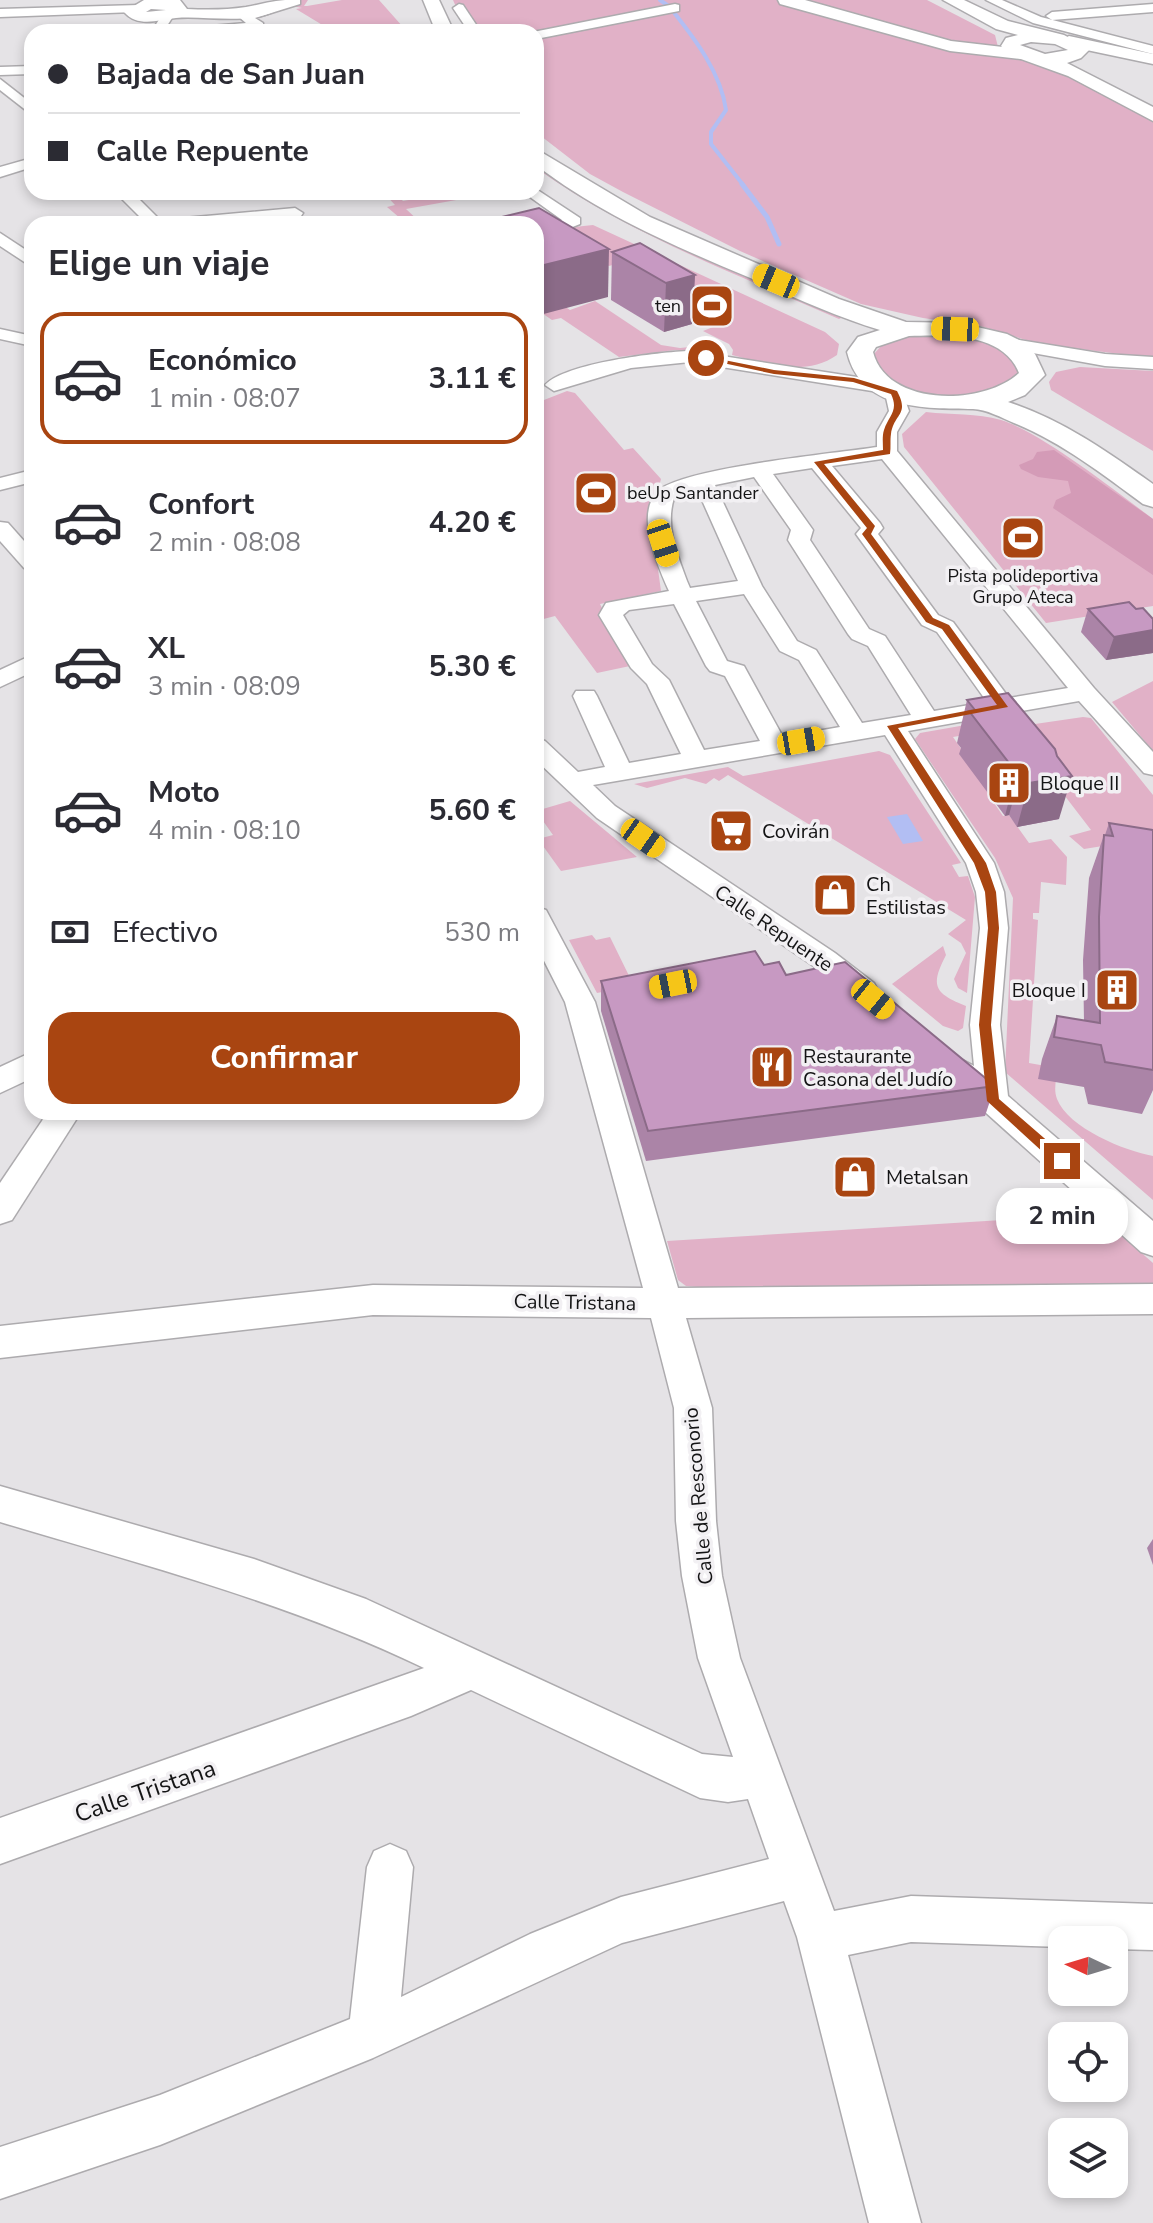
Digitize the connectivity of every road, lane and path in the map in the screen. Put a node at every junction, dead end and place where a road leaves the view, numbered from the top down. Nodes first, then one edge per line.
1 (270, 0) edge
2 (282, 0) edge
3 (294, 0) edge
4 (412, 0) edge
5 (431, 0) edge
6 (786, 0) edge
7 (805, 0) edge
8 (937, 0) edge
9 (951, 0) edge
10 (992, 0) edge
11 (1081, 0) edge
12 (459, 8) dead end
13 (675, 8) dead end
14 (1153, 8) edge
15 (134, 10) joint
16 (164, 12) edge
17 (1111, 13) junction
18 (0, 15) edge
19 (245, 17) junction
20 (1029, 17) junction
21 (208, 24) edge
22 (259, 24) edge
23 (422, 24) edge
24 (442, 24) edge
25 (470, 24) edge
26 (544, 33) edge
27 (1044, 37) junction
28 (1021, 50) junction
29 (1074, 50) junction
30 (1153, 50) edge
31 (1153, 59) edge
32 (1153, 67) edge
33 (24, 70) edge
34 (0, 71) edge
35 (1111, 74) junction
36 (0, 83) edge
37 (24, 104) edge
38 (1153, 108) edge
39 (1153, 115) edge
40 (544, 160) edge
41 (24, 164) edge
42 (0, 172) edge
43 (544, 179) edge
44 (131, 200) edge
45 (543, 200) edge
46 (148, 216) edge
47 (232, 216) edge
48 (299, 216) edge
49 (544, 228) edge
50 (24, 236) edge
51 (0, 238) edge
52 (24, 256) edge
53 (906, 329) junction
54 (0, 334) edge
55 (24, 339) edge
56 (1006, 343) junction
57 (863, 351) junction
58 (1105, 360) junction
59 (1153, 363) edge
60 (792, 373) junction
61 (1028, 381) junction
62 (544, 385) edge
63 (890, 390) junction
64 (932, 402) junction
65 (980, 402) junction
66 (893, 424) junction
67 (887, 452) junction
68 (818, 462) junction
69 (760, 471) junction
70 (1153, 472) edge
71 (24, 478) edge
72 (703, 481) junction
73 (0, 484) edge
74 (1153, 498) edge
75 (0, 528) edge
76 (24, 554) edge
77 (751, 586) junction
78 (680, 594) junction
79 (1085, 693) junction
80 (585, 696) dead end
81 (1003, 707) junction
82 (927, 720) junction
83 (892, 726) junction
84 (855, 732) junction
85 (775, 746) junction
86 (544, 754) edge
87 (696, 759) junction
88 (1153, 767) edge
89 (620, 772) junction
90 (571, 781) junction
91 (544, 928) edge
92 (811, 951) junction
93 (781, 963) edge
94 (885, 1009) edge
95 (985, 1025) junction
96 (24, 1068) edge
97 (0, 1081) edge
98 (993, 1101) junction
99 (60, 1120) edge
100 (0, 1210) edge
101 (1153, 1242) edge
102 (1153, 1299) edge
103 (664, 1303) junction
104 (0, 1342) edge
105 (0, 1504) edge
106 (469, 1670) junction
107 (760, 1776) junction
108 (0, 1841) edge
109 (390, 1867) dead end
110 (797, 1875) junction
111 (1153, 1927) edge
112 (820, 1937) junction
113 (373, 2034) junction
114 (0, 2173) edge
115 (895, 2223) edge

1 - 16 main road
2 - 16 main road
3 - 19 street
4 - 23 main road
5 - 24 main road
6 - 28 main road
7 - 28 main road
8 - 28 main road
9 - 27 main road
10 - 20 street
11 - 17 street
12 - 25 street
13 - 26 street
14 - 17 street
15 - 16 main road
15 - 18 street
17 - 20 street
19 - 21 street
19 - 22 street
20 - 30 street
27 - 28 main road
27 - 29 main road
28 - 29 main road
28 - 39 main road
29 - 31 main road
29 - 35 main road
32 - 35 main road
33 - 34 street
35 - 38 main road
36 - 37 street
40 - 53 main road
41 - 42 street
43 - 57 main road
44 - 46 street
45 - 49 street
47 - 48 street
50 - 51 street
51 - 52 street
53 - 56 main road
53 - 57 main road
54 - 55 street
56 - 58 street
56 - 61 main road
57 - 60 street
57 - 63 main road
58 - 59 street
58 - 61 street
60 - 62 street
60 - 63 street
61 - 65 main road
61 - 70 main road
63 - 64 main road
63 - 66 street
64 - 65 main road
64 - 66 street
65 - 74 main road
66 - 67 street
67 - 68 street
67 - 79 street
68 - 69 street
68 - 81 street
69 - 72 street
69 - 82 street
71 - 73 street
72 - 77 street
72 - 78 street
75 - 76 street
77 - 78 street
77 - 84 street
78 - 85 street
78 - 87 street
79 - 81 street
79 - 88 street
80 - 89 street
81 - 82 street
82 - 83 street
83 - 84 street
83 - 95 street
84 - 85 street
85 - 87 street
86 - 90 street, Calle Repuente
87 - 89 street
89 - 90 street
90 - 92 street, Calle Repuente
91 - 103 street, Calle de Resconorio
92 - 93 street
92 - 94 street, Calle Repuente
95 - 98 street
95 - 98 street
96 - 97 street
98 - 101 street
99 - 100 street
102 - 103 street, Calle Tristana
103 - 104 street, Calle Tristana
103 - 107 street, Calle de Resconorio
105 - 106 street
106 - 107 street
106 - 108 street, Calle Tristana
107 - 110 street, Calle de Resconorio
109 - 113 street
110 - 112 street, Calle de Resconorio
110 - 113 street
111 - 112 street
112 - 115 street, Calle de Resconorio
113 - 114 street

